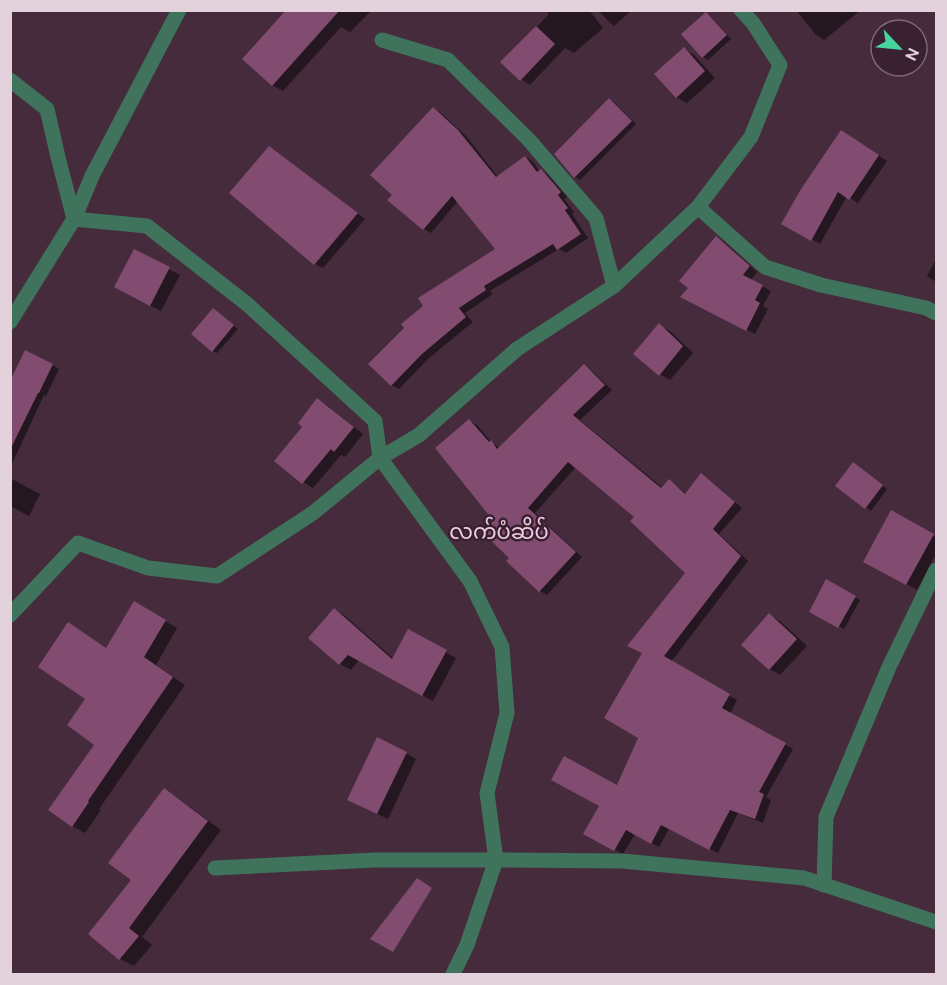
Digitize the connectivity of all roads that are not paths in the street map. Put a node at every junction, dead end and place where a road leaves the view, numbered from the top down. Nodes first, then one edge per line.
1 (179, 10) edge
2 (741, 10) edge
3 (382, 40) dead end
4 (10, 80) edge
5 (698, 207) junction
6 (75, 219) junction
7 (614, 286) junction
8 (936, 313) edge
9 (10, 322) edge
10 (380, 458) junction
11 (936, 570) edge
12 (10, 615) edge
13 (496, 860) junction
14 (215, 868) dead end
15 (824, 885) junction
16 (936, 922) edge
17 (453, 975) edge

1 - 6 street
2 - 5 street
3 - 7 street
4 - 6 street
5 - 7 street
5 - 8 street
6 - 9 street
6 - 10 street
7 - 10 street
10 - 12 street
10 - 13 street
11 - 15 street
13 - 14 street
13 - 15 street
13 - 17 street
15 - 16 street

